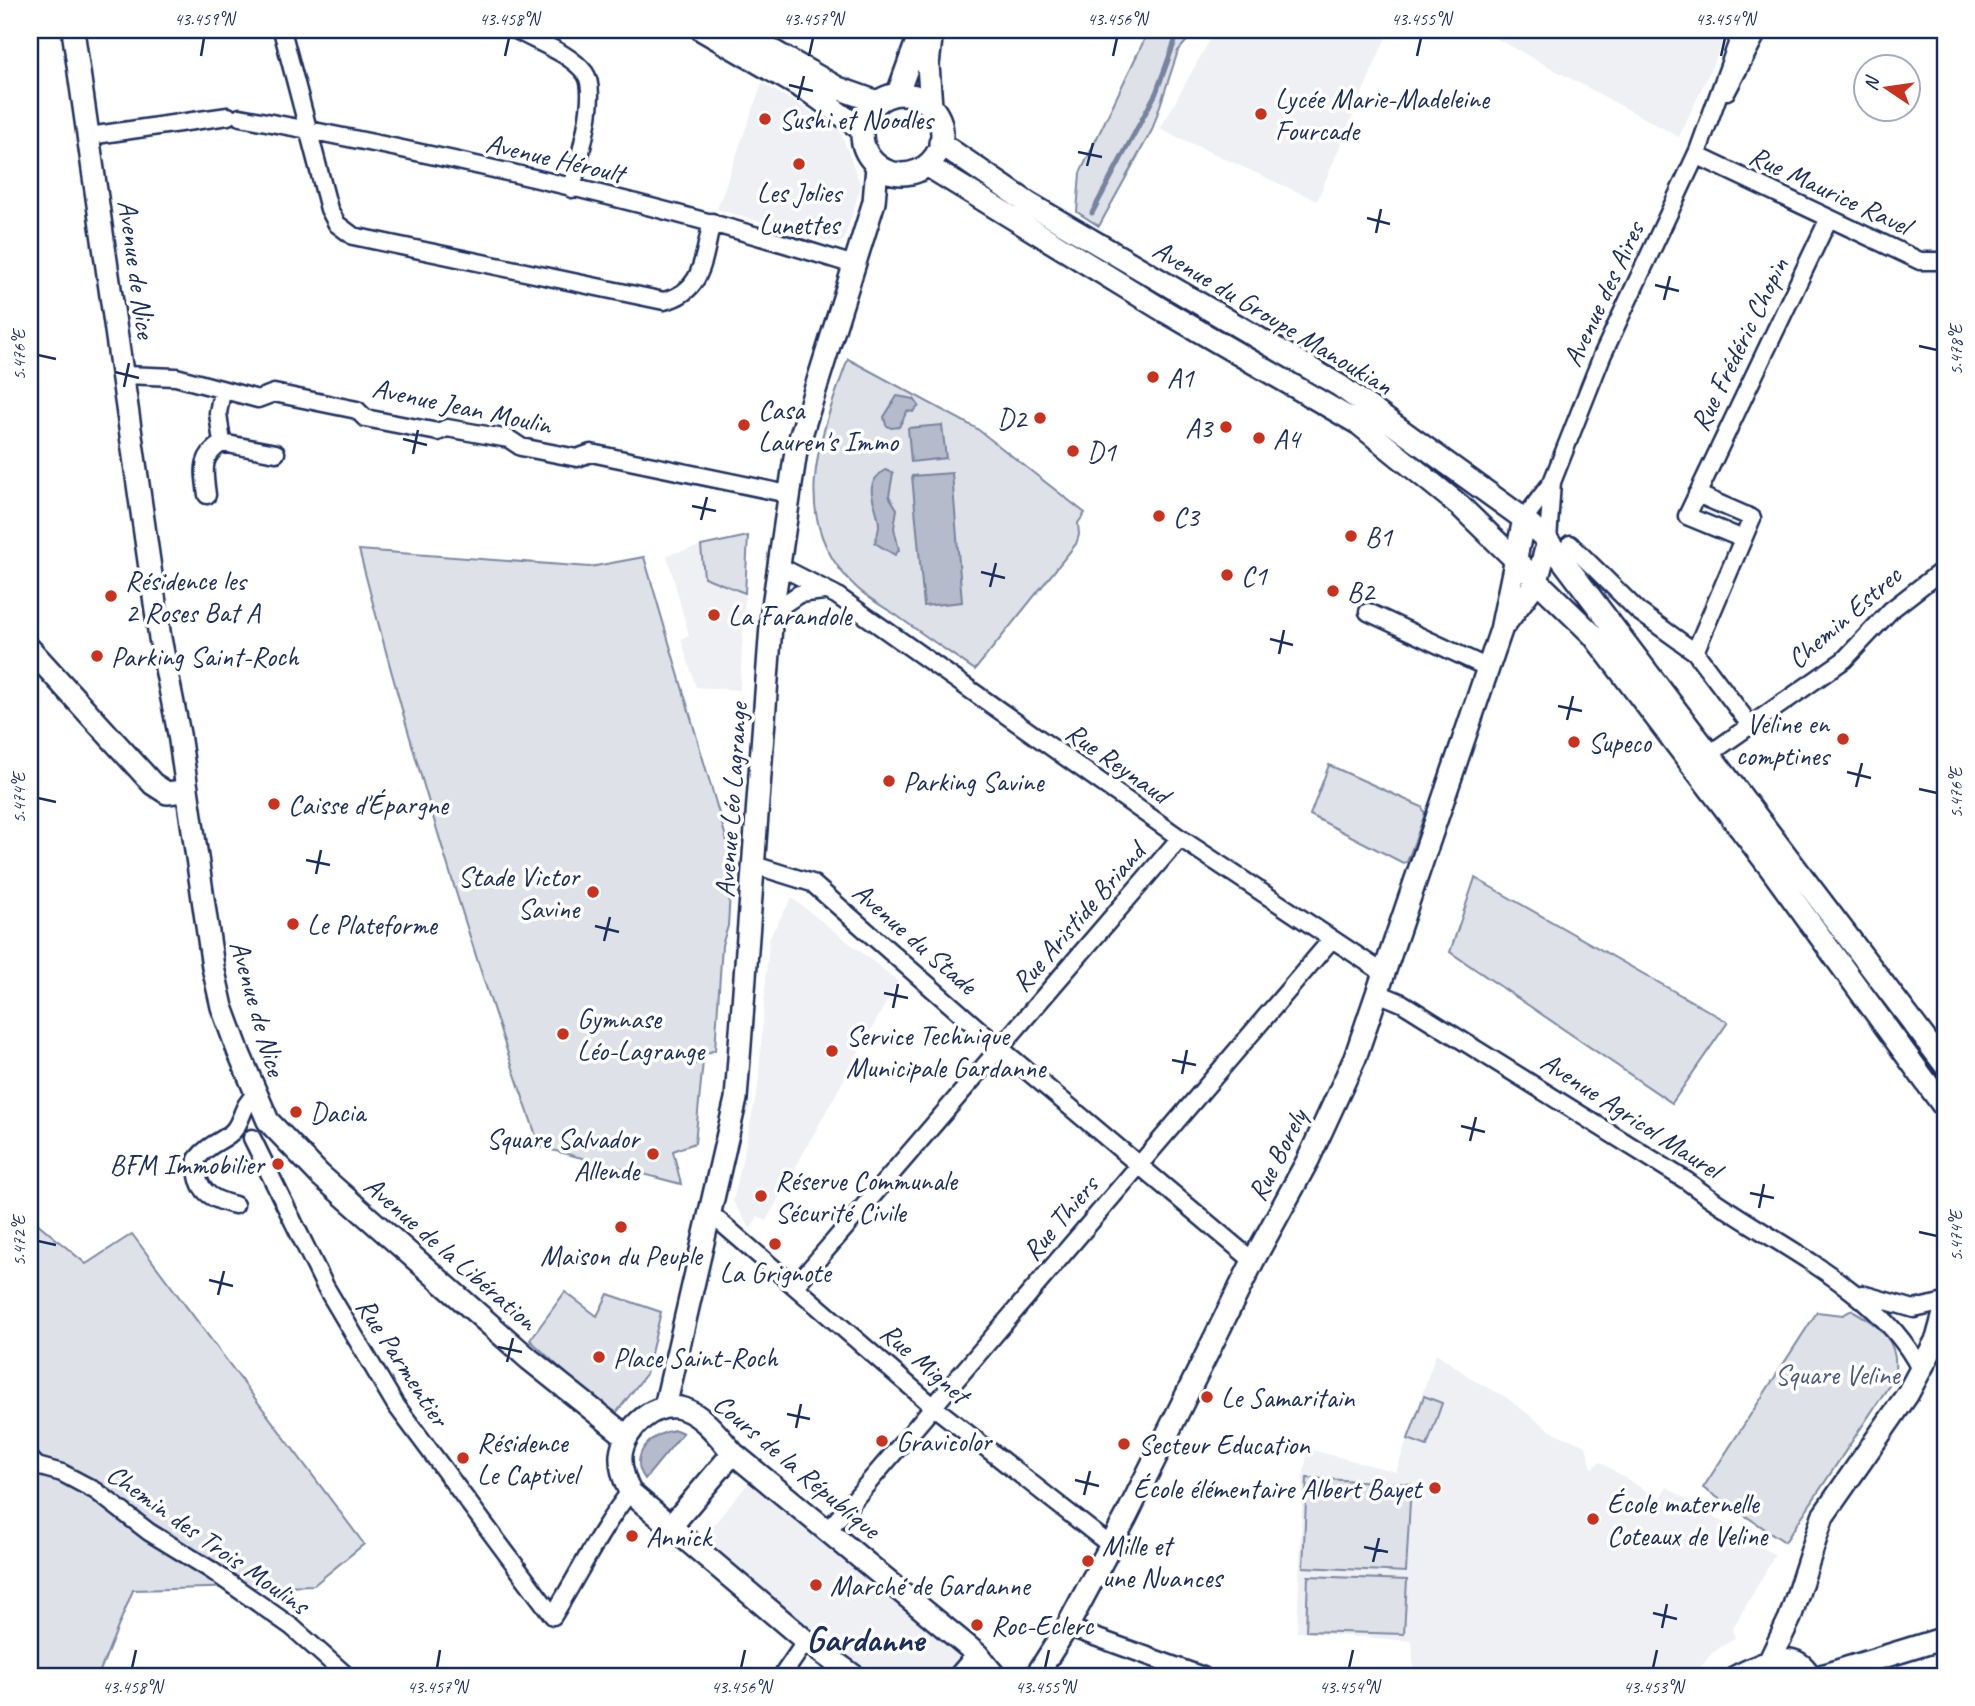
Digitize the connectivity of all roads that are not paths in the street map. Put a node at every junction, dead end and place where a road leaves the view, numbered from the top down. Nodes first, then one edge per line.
1 (73, 30) edge
2 (282, 30) edge
3 (516, 30) edge
4 (702, 30) edge
5 (736, 30) edge
6 (921, 30) edge
7 (932, 30) edge
8 (1741, 30) edge
9 (1759, 30) edge
10 (898, 93) junction
11 (877, 102) junction
12 (930, 106) junction
13 (861, 129) junction
14 (308, 130) junction
15 (1706, 130) junction
16 (89, 136) junction
17 (940, 143) junction
18 (1696, 155) junction
19 (877, 166) junction
20 (928, 166) junction
21 (900, 174) junction
22 (572, 189) junction
23 (874, 202) junction
24 (1829, 218) junction
25 (712, 222) junction
26 (1945, 261) edge
27 (854, 265) junction
28 (124, 375) junction
29 (222, 391) junction
30 (222, 443) junction
31 (276, 453) dead end
32 (1552, 482) junction
33 (788, 494) junction
34 (1697, 494) junction
35 (207, 495) dead end
36 (1470, 516) junction
37 (1549, 516) junction
38 (1524, 519) junction
39 (1743, 539) junction
40 (1548, 541) junction
41 (1570, 544) dead end
42 (1515, 559) junction
43 (777, 565) junction
44 (1945, 568) edge
45 (1538, 581) junction
46 (1581, 584) junction
47 (1510, 585) junction
48 (824, 591) junction
49 (772, 612) junction
50 (1368, 612) dead end
51 (1501, 630) junction
52 (1698, 645) junction
53 (30, 649) edge
54 (1488, 668) junction
55 (167, 682) junction
56 (1750, 725) junction
57 (1708, 755) junction
58 (174, 792) junction
59 (1180, 838) junction
60 (754, 865) junction
61 (1331, 940) junction
62 (1382, 984) junction
63 (1000, 1048) junction
64 (1945, 1065) edge
65 (255, 1095) junction
66 (1945, 1108) edge
67 (268, 1121) junction
68 (234, 1130) junction
69 (252, 1138) junction
70 (1140, 1164) junction
71 (235, 1205) dead end
72 (711, 1214) junction
73 (1253, 1261) junction
74 (796, 1285) junction
75 (1850, 1289) junction
76 (1945, 1301) edge
77 (1945, 1310) edge
78 (1941, 1335) edge
79 (1920, 1369) junction
80 (665, 1407) junction
81 (934, 1407) junction
82 (627, 1437) junction
83 (733, 1453) junction
84 (30, 1459) edge
85 (630, 1492) junction
86 (672, 1525) junction
87 (829, 1529) junction
88 (1110, 1545) junction
89 (1068, 1627) junction
90 (1945, 1638) edge
91 (806, 1641) junction
92 (978, 1655) junction
93 (1770, 1660) junction
94 (347, 1676) edge
95 (782, 1676) edge
96 (854, 1676) edge
97 (960, 1676) edge
98 (995, 1676) edge
99 (1036, 1676) edge
100 (1203, 1676) edge
101 (1737, 1676) edge
102 (1810, 1676) edge
103 (1821, 1676) edge

1 - 16 main road, Avenue de Nice
2 - 14 street
3 - 22 street
4 - 13 main road
5 - 11 main road
6 - 10 main road
7 - 12 main road
8 - 15 street, Avenue des Aires
9 - 15 street, Avenue des Aires
10 - 11 main road
10 - 12 main road
11 - 13 main road
12 - 17 main road
13 - 19 main road
14 - 16 street, Avenue Héroult
14 - 22 street, Avenue Héroult
14 - 25 street
15 - 18 street, Avenue des Aires
16 - 28 main road, Avenue de Nice
17 - 20 main road
17 - 38 main road, Avenue du Groupe Manoukian
18 - 24 street, Rue Maurice Ravel
18 - 32 street, Avenue des Aires
19 - 21 main road
19 - 23 main road, Avenue Léo Lagrange
20 - 21 main road
20 - 36 main road, Avenue du Groupe Manoukian
21 - 23 main road, Avenue Léo Lagrange
22 - 25 street, Avenue Héroult
23 - 27 main road, Avenue Léo Lagrange
24 - 26 street, Rue Maurice Ravel
24 - 34 street, Rue Frédéric Chopin
25 - 27 street, Avenue Héroult
27 - 33 main road, Avenue Léo Lagrange
28 - 29 street, Avenue Jean Moulin
28 - 55 main road, Avenue de Nice
29 - 30 street
29 - 33 street, Avenue Jean Moulin
30 - 31 street
30 - 35 street
32 - 37 street, Avenue des Aires
32 - 38 street, Avenue des Aires
33 - 43 main road, Avenue Léo Lagrange
34 - 39 street
34 - 39 street, Rue Frédéric Chopin
36 - 38 main road
36 - 42 main road, Avenue du Groupe Manoukian
37 - 38 street
37 - 40 street, Avenue des Aires
38 - 40 main road, Avenue du Groupe Manoukian
38 - 42 main road, Rue Borely
39 - 52 street
40 - 45 main road
40 - 46 main road, Avenue du Groupe Manoukian
41 - 52 street
42 - 45 main road, Avenue du Groupe Manoukian
42 - 47 main road, Rue Borely
43 - 48 street, Rue Reynaud
43 - 49 main road, Avenue Léo Lagrange
44 - 56 street, Chemin Estrec
45 - 46 main road
45 - 47 main road
45 - 51 main road, Rue Borely
45 - 66 main road, Avenue du Groupe Manoukian
46 - 57 main road, Avenue du Groupe Manoukian
47 - 51 main road, Rue Borely
48 - 49 street
48 - 59 street, Rue Reynaud
49 - 60 main road, Avenue Léo Lagrange
50 - 54 street
51 - 54 main road, Rue Borely
52 - 56 street
53 - 58 main road
54 - 62 main road, Rue Borely
55 - 58 main road, Avenue de Nice
55 - 65 main road, Avenue de Nice
56 - 57 street, Chemin Estrec
57 - 64 main road, Avenue du Groupe Manoukian
58 - 65 main road, Avenue de Nice
59 - 61 street, Rue Reynaud
59 - 63 street, Rue Aristide Briand
60 - 63 street, Avenue du Stade
60 - 72 main road, Avenue Léo Lagrange
61 - 62 street, Rue Reynaud
61 - 70 street, Rue Thiers
62 - 73 main road, Rue Borely
62 - 75 street, Avenue Agricol Maurel
63 - 70 street, Avenue du Stade
63 - 74 street, Rue Aristide Briand
65 - 67 main road, Avenue de la Libération
65 - 68 street
67 - 69 street
67 - 82 main road, Avenue de la Libération
68 - 69 street
68 - 71 street
69 - 85 street, Rue Parmentier
70 - 73 street, Avenue du Stade
70 - 81 street, Rue Thiers
72 - 74 street, Rue Mignet
72 - 80 main road, Avenue Léo Lagrange
73 - 88 main road, Rue Borely
74 - 81 street, Rue Mignet
75 - 76 street, Avenue Agricol Maurel
75 - 79 street, Avenue Agricol Maurel
77 - 78 main road
78 - 79 main road
79 - 93 main road
80 - 82 main road
80 - 83 main road, Cours de la République
81 - 87 street, Rue Thiers
81 - 88 street, Rue Mignet
82 - 85 main road
83 - 86 main road
83 - 87 main road, Cours de la République
84 - 94 street, Chemin des Trois Moulins
85 - 86 main road
86 - 91 main road
87 - 92 main road, Cours de la République
88 - 89 main road, Rue Borely
89 - 99 main road, Rue Borely
89 - 100 street
90 - 103 main road
91 - 95 street
91 - 96 main road
92 - 97 main road
92 - 98 main road, Cours de la République
93 - 101 main road
93 - 102 main road

